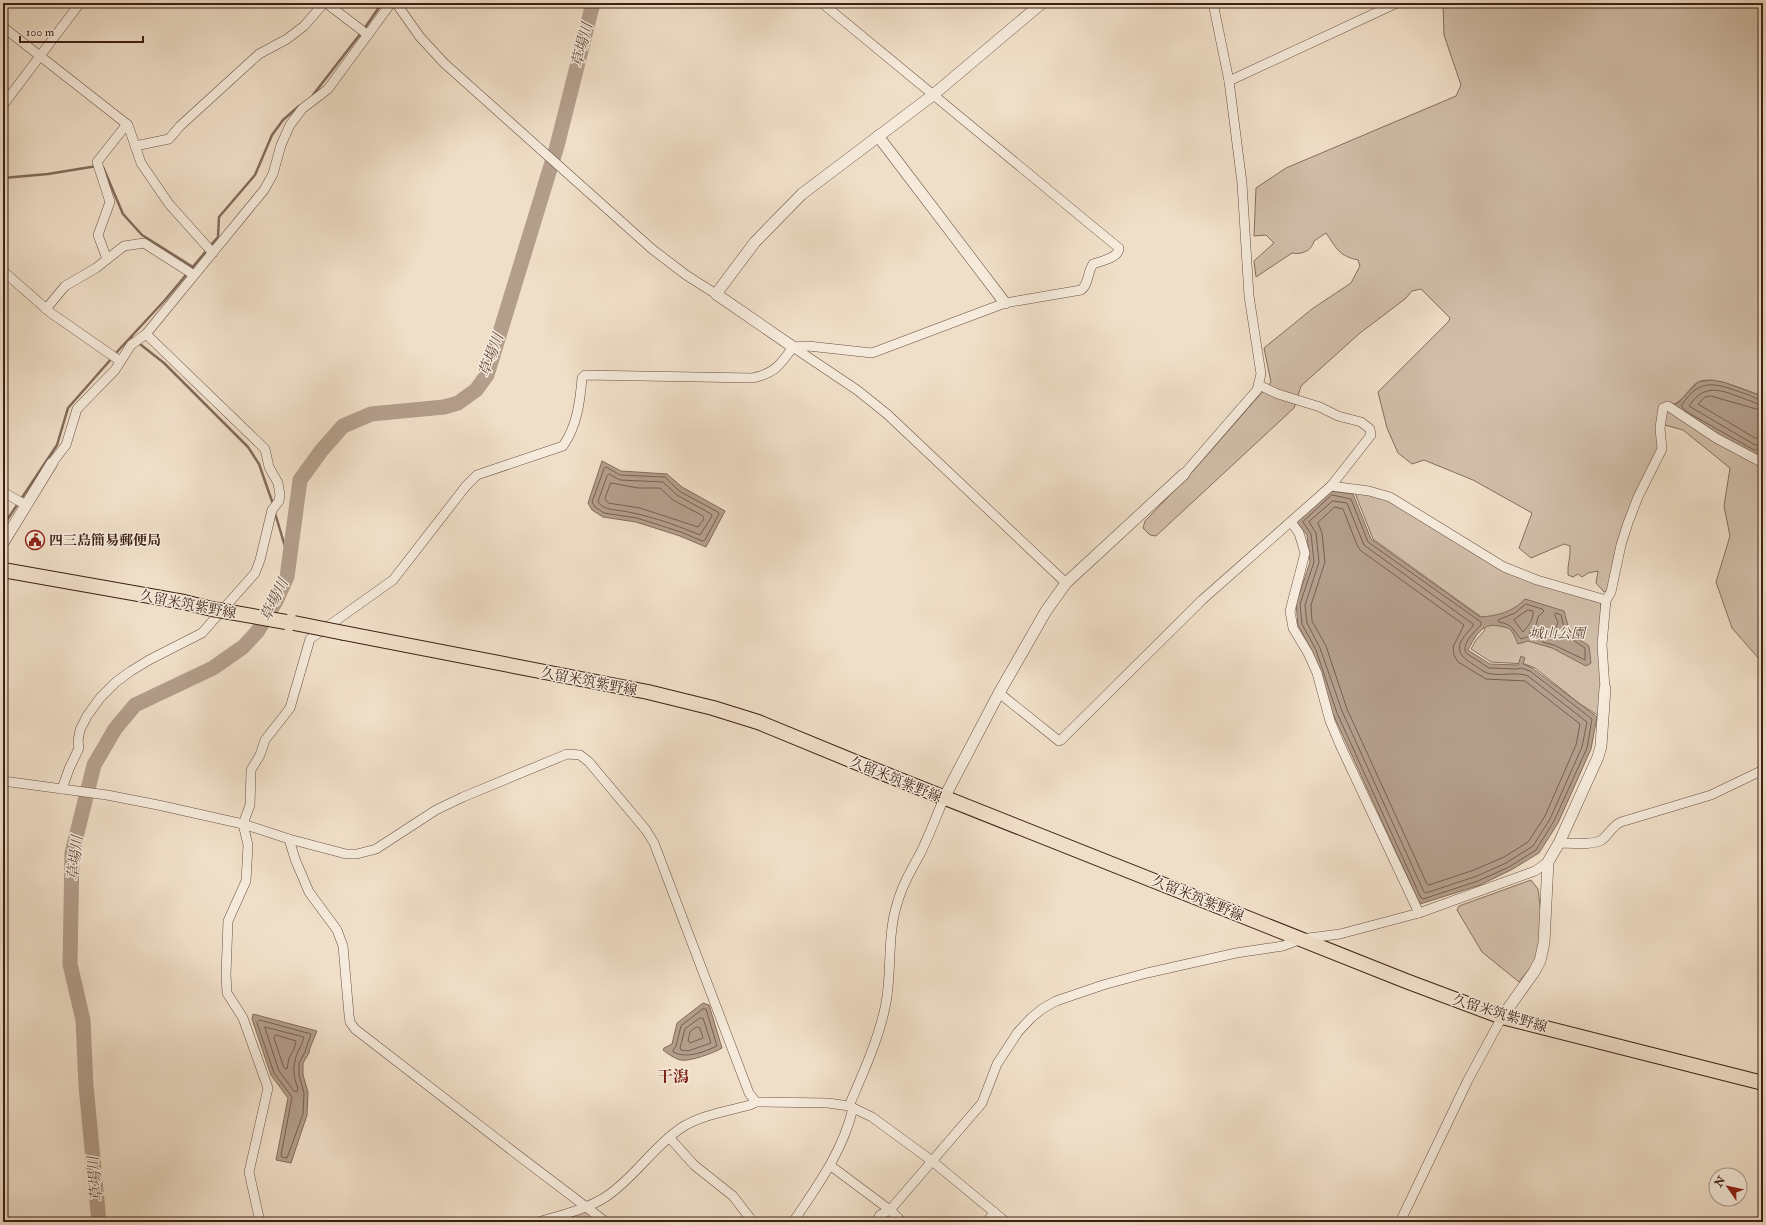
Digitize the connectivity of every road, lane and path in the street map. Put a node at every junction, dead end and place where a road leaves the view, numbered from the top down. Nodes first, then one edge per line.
1 (80, 3) edge
2 (325, 3) edge
3 (391, 3) edge
4 (396, 3) edge
5 (822, 3) edge
6 (1042, 3) edge
7 (1213, 3) edge
8 (1397, 3) edge
9 (3, 27) edge
10 (368, 35) junction
11 (41, 56) junction
12 (1229, 81) junction
13 (933, 94) junction
14 (3, 105) edge
15 (127, 124) junction
16 (878, 136) junction
17 (135, 146) junction
18 (213, 253) junction
19 (107, 259) junction
20 (3, 271) edge
21 (194, 275) junction
22 (716, 294) junction
23 (1005, 303) junction
24 (46, 309) junction
25 (146, 334) junction
26 (793, 347) junction
27 (120, 361) junction
28 (1259, 385) junction
29 (52, 463) joint
30 (1763, 463) edge
31 (1184, 474) joint
32 (1331, 486) junction
33 (3, 492) edge
34 (26, 505) junction
35 (1291, 522) junction
36 (3, 542) edge
37 (3, 570) edge
38 (1066, 583) junction
39 (1606, 600) junction
40 (1605, 688) joint
41 (999, 693) junction
42 (1763, 770) edge
43 (3, 781) edge
44 (64, 789) junction
45 (944, 798) junction
46 (243, 824) junction
47 (289, 839) junction
48 (1559, 843) junction
49 (1548, 862) junction
50 (1419, 913) junction
51 (1301, 939) junction
52 (1502, 1017) junction
53 (1763, 1083) edge
54 (756, 1102) junction
55 (851, 1107) junction
56 (669, 1138) junction
57 (932, 1161) junction
58 (831, 1166) junction
59 (584, 1206) junction
60 (890, 1210) junction
61 (994, 1212) junction
62 (544, 1221) edge
63 (260, 1222) edge
64 (606, 1222) edge
65 (753, 1222) edge
66 (794, 1222) edge
67 (876, 1222) edge
68 (902, 1222) edge
69 (987, 1222) edge
70 (1006, 1222) edge
71 (1400, 1222) edge

1 - 11 street
2 - 10 street
2 - 17 street
3 - 10 street
4 - 22 street
5 - 13 street
6 - 13 street
7 - 12 street
8 - 12 street
9 - 11 street
10 - 18 street
11 - 14 street
11 - 15 street
12 - 28 street
13 - 16 street
13 - 23 street
15 - 17 street
15 - 19 street
16 - 22 street
16 - 23 street
17 - 18 street
18 - 21 street
19 - 21 street
19 - 24 street
20 - 24 street
21 - 25 street
22 - 26 street
23 - 26 street
24 - 27 street
25 - 27 street
25 - 44 street
26 - 38 street
26 - 46 street
27 - 29 street
28 - 31 street
28 - 32 street
29 - 34 street
30 - 39 street
31 - 38 street
32 - 35 street
32 - 39 street
33 - 34 street
34 - 36 street
35 - 41 street
35 - 50 street
37 - 45 main road, 久留米筑紫野線, bridge
38 - 41 street
39 - 40 street
40 - 48 street
41 - 45 street
42 - 48 street
43 - 44 street
44 - 46 street
45 - 51 main road, 久留米筑紫野線
45 - 55 street
46 - 47 street
46 - 63 street
47 - 54 street
47 - 59 street
48 - 49 street
49 - 50 street
49 - 52 street
50 - 51 street
51 - 52 main road, 久留米筑紫野線
51 - 57 street
52 - 53 main road, 久留米筑紫野線
52 - 71 street
54 - 55 street
54 - 56 street
55 - 57 street
55 - 58 street
56 - 59 street
56 - 65 street
57 - 60 street
57 - 61 street
58 - 60 street
58 - 66 street
59 - 62 street
59 - 64 street
60 - 67 street
60 - 68 street
61 - 69 street
61 - 70 street

